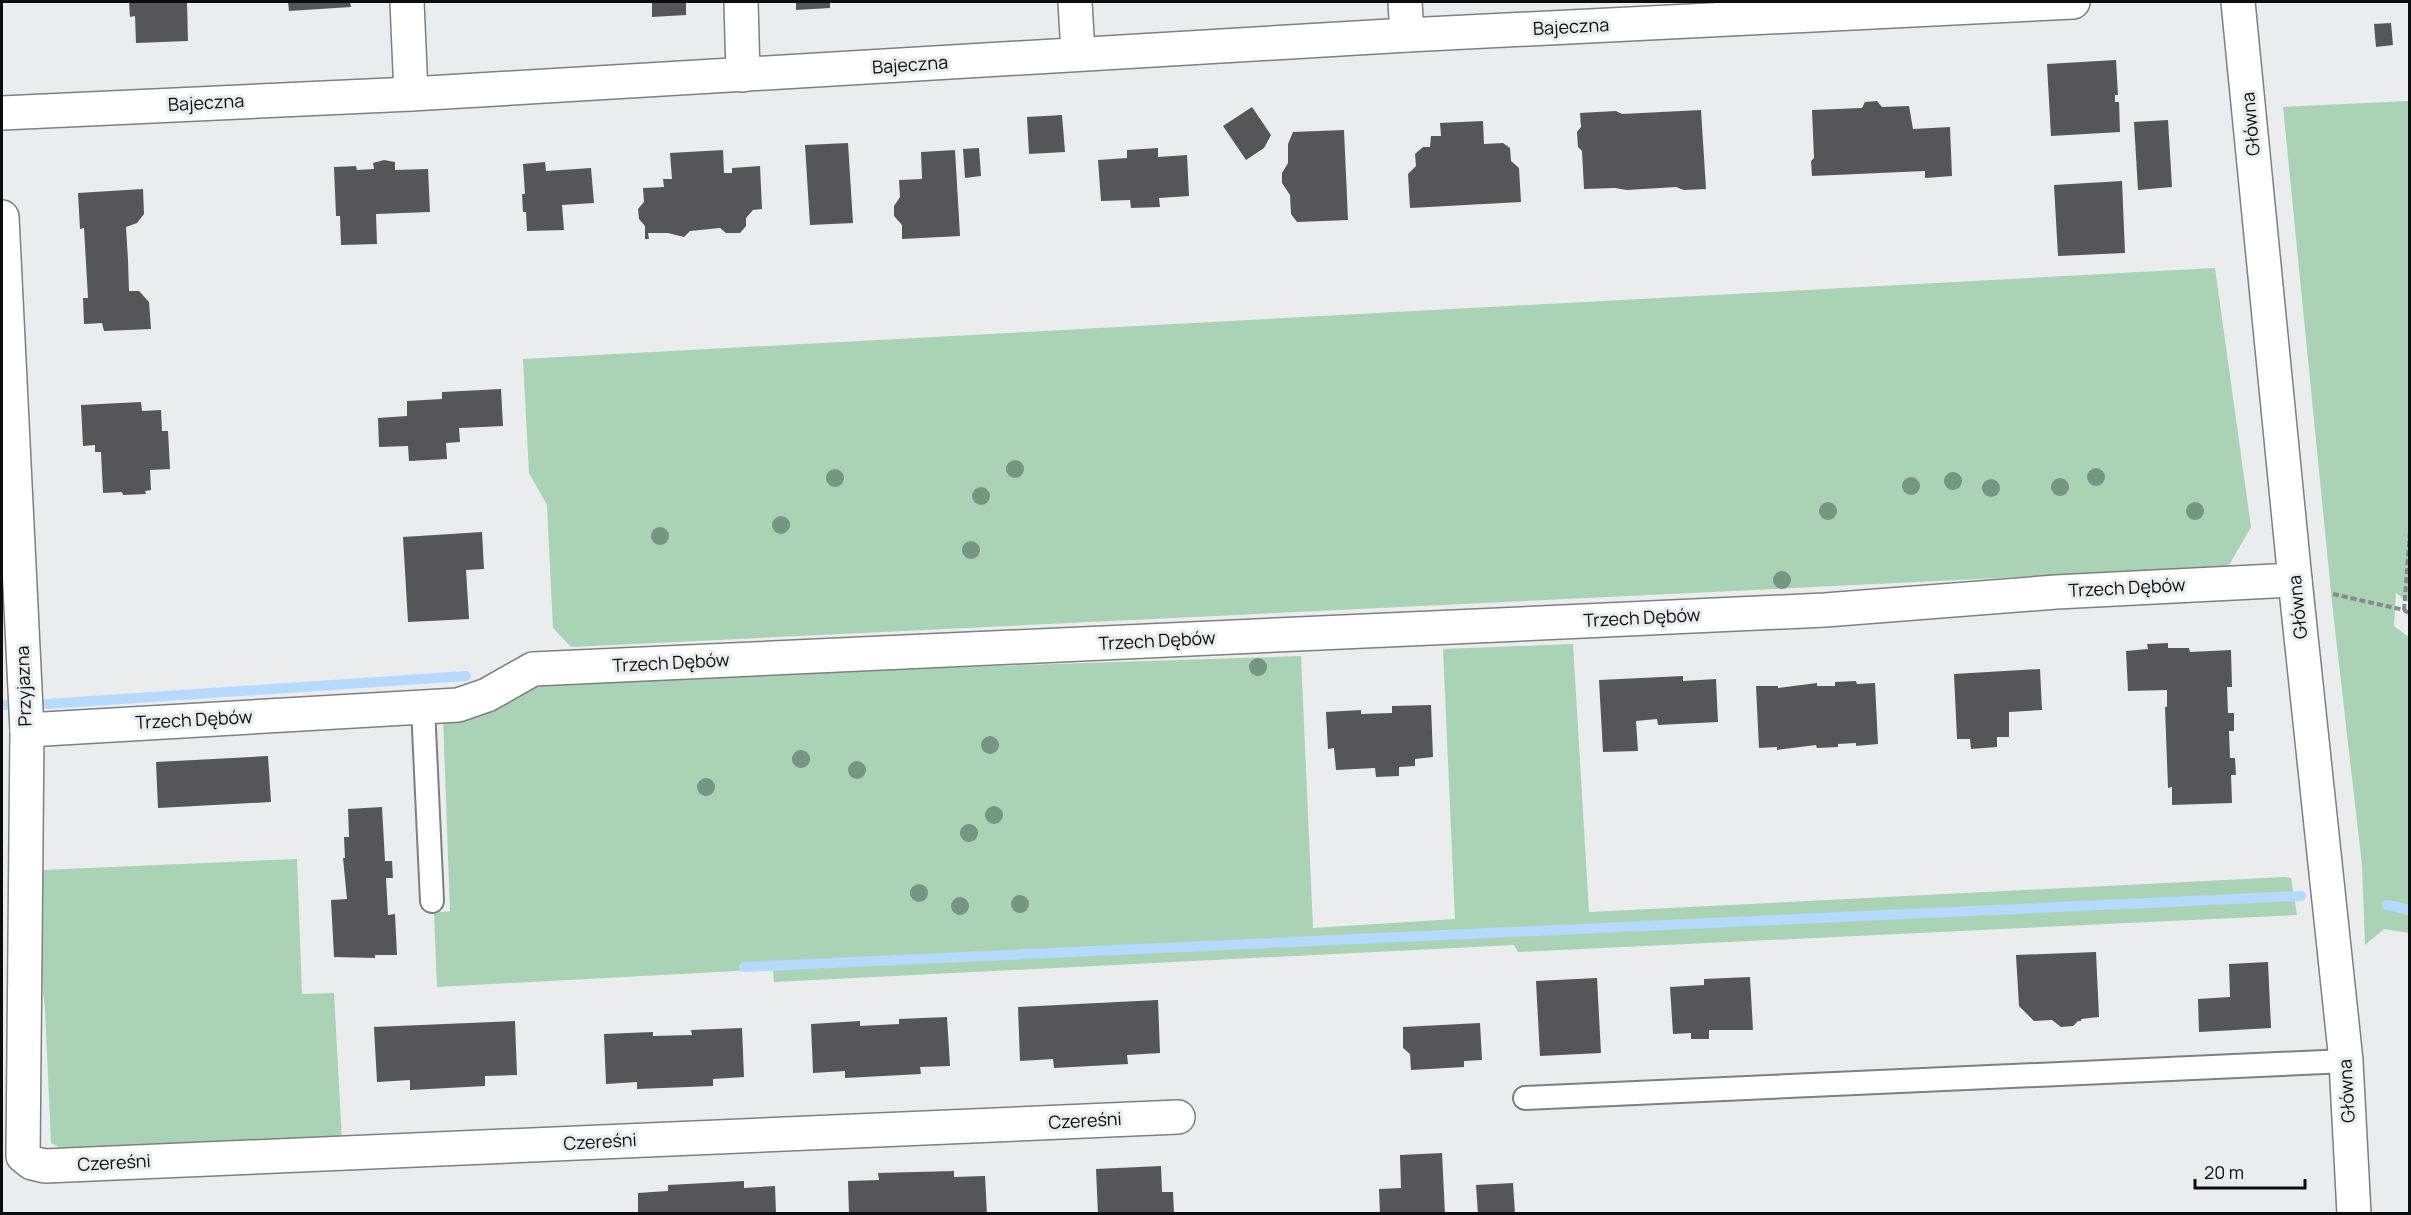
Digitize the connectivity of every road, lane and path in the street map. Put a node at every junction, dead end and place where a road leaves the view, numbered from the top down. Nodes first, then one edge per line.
1 (407, 2) edge
2 (741, 2) edge
3 (1075, 2) edge
4 (1405, 2) edge
5 (2073, 2) edge
6 (2238, 2) edge
7 (1735, 10) edge
8 (1407, 35) junction
9 (1078, 53) junction
10 (742, 75) junction
11 (411, 94) junction
12 (2, 113) edge
13 (2, 217) edge
14 (2409, 531) edge
15 (2295, 580) junction
16 (2329, 593) dead end
17 (2404, 610) junction
18 (2409, 614) edge
19 (423, 707) junction
20 (27, 730) junction
21 (432, 901) dead end
22 (13, 997) edge
23 (2346, 1061) junction
24 (1525, 1098) dead end
25 (1178, 1117) dead end
26 (24, 1156) joint
27 (2354, 1214) edge

1 - 11 street
2 - 10 street
3 - 9 street
4 - 8 street
5 - 7 street, Bajeczna
6 - 15 street, Główna
7 - 8 street, Bajeczna
8 - 9 street, Bajeczna
9 - 10 street, Bajeczna
10 - 11 street, Bajeczna
11 - 12 street, Bajeczna
13 - 20 street, Przyjazna
14 - 17 path
15 - 19 street, Trzech Dębów
15 - 23 street, Główna
16 - 17 path
17 - 18 path
19 - 20 street, Trzech Dębów
19 - 21 lane
20 - 22 street, Przyjazna
22 - 26 street, Przyjazna
23 - 24 lane
23 - 27 street, Główna
25 - 26 street, Czereśni

